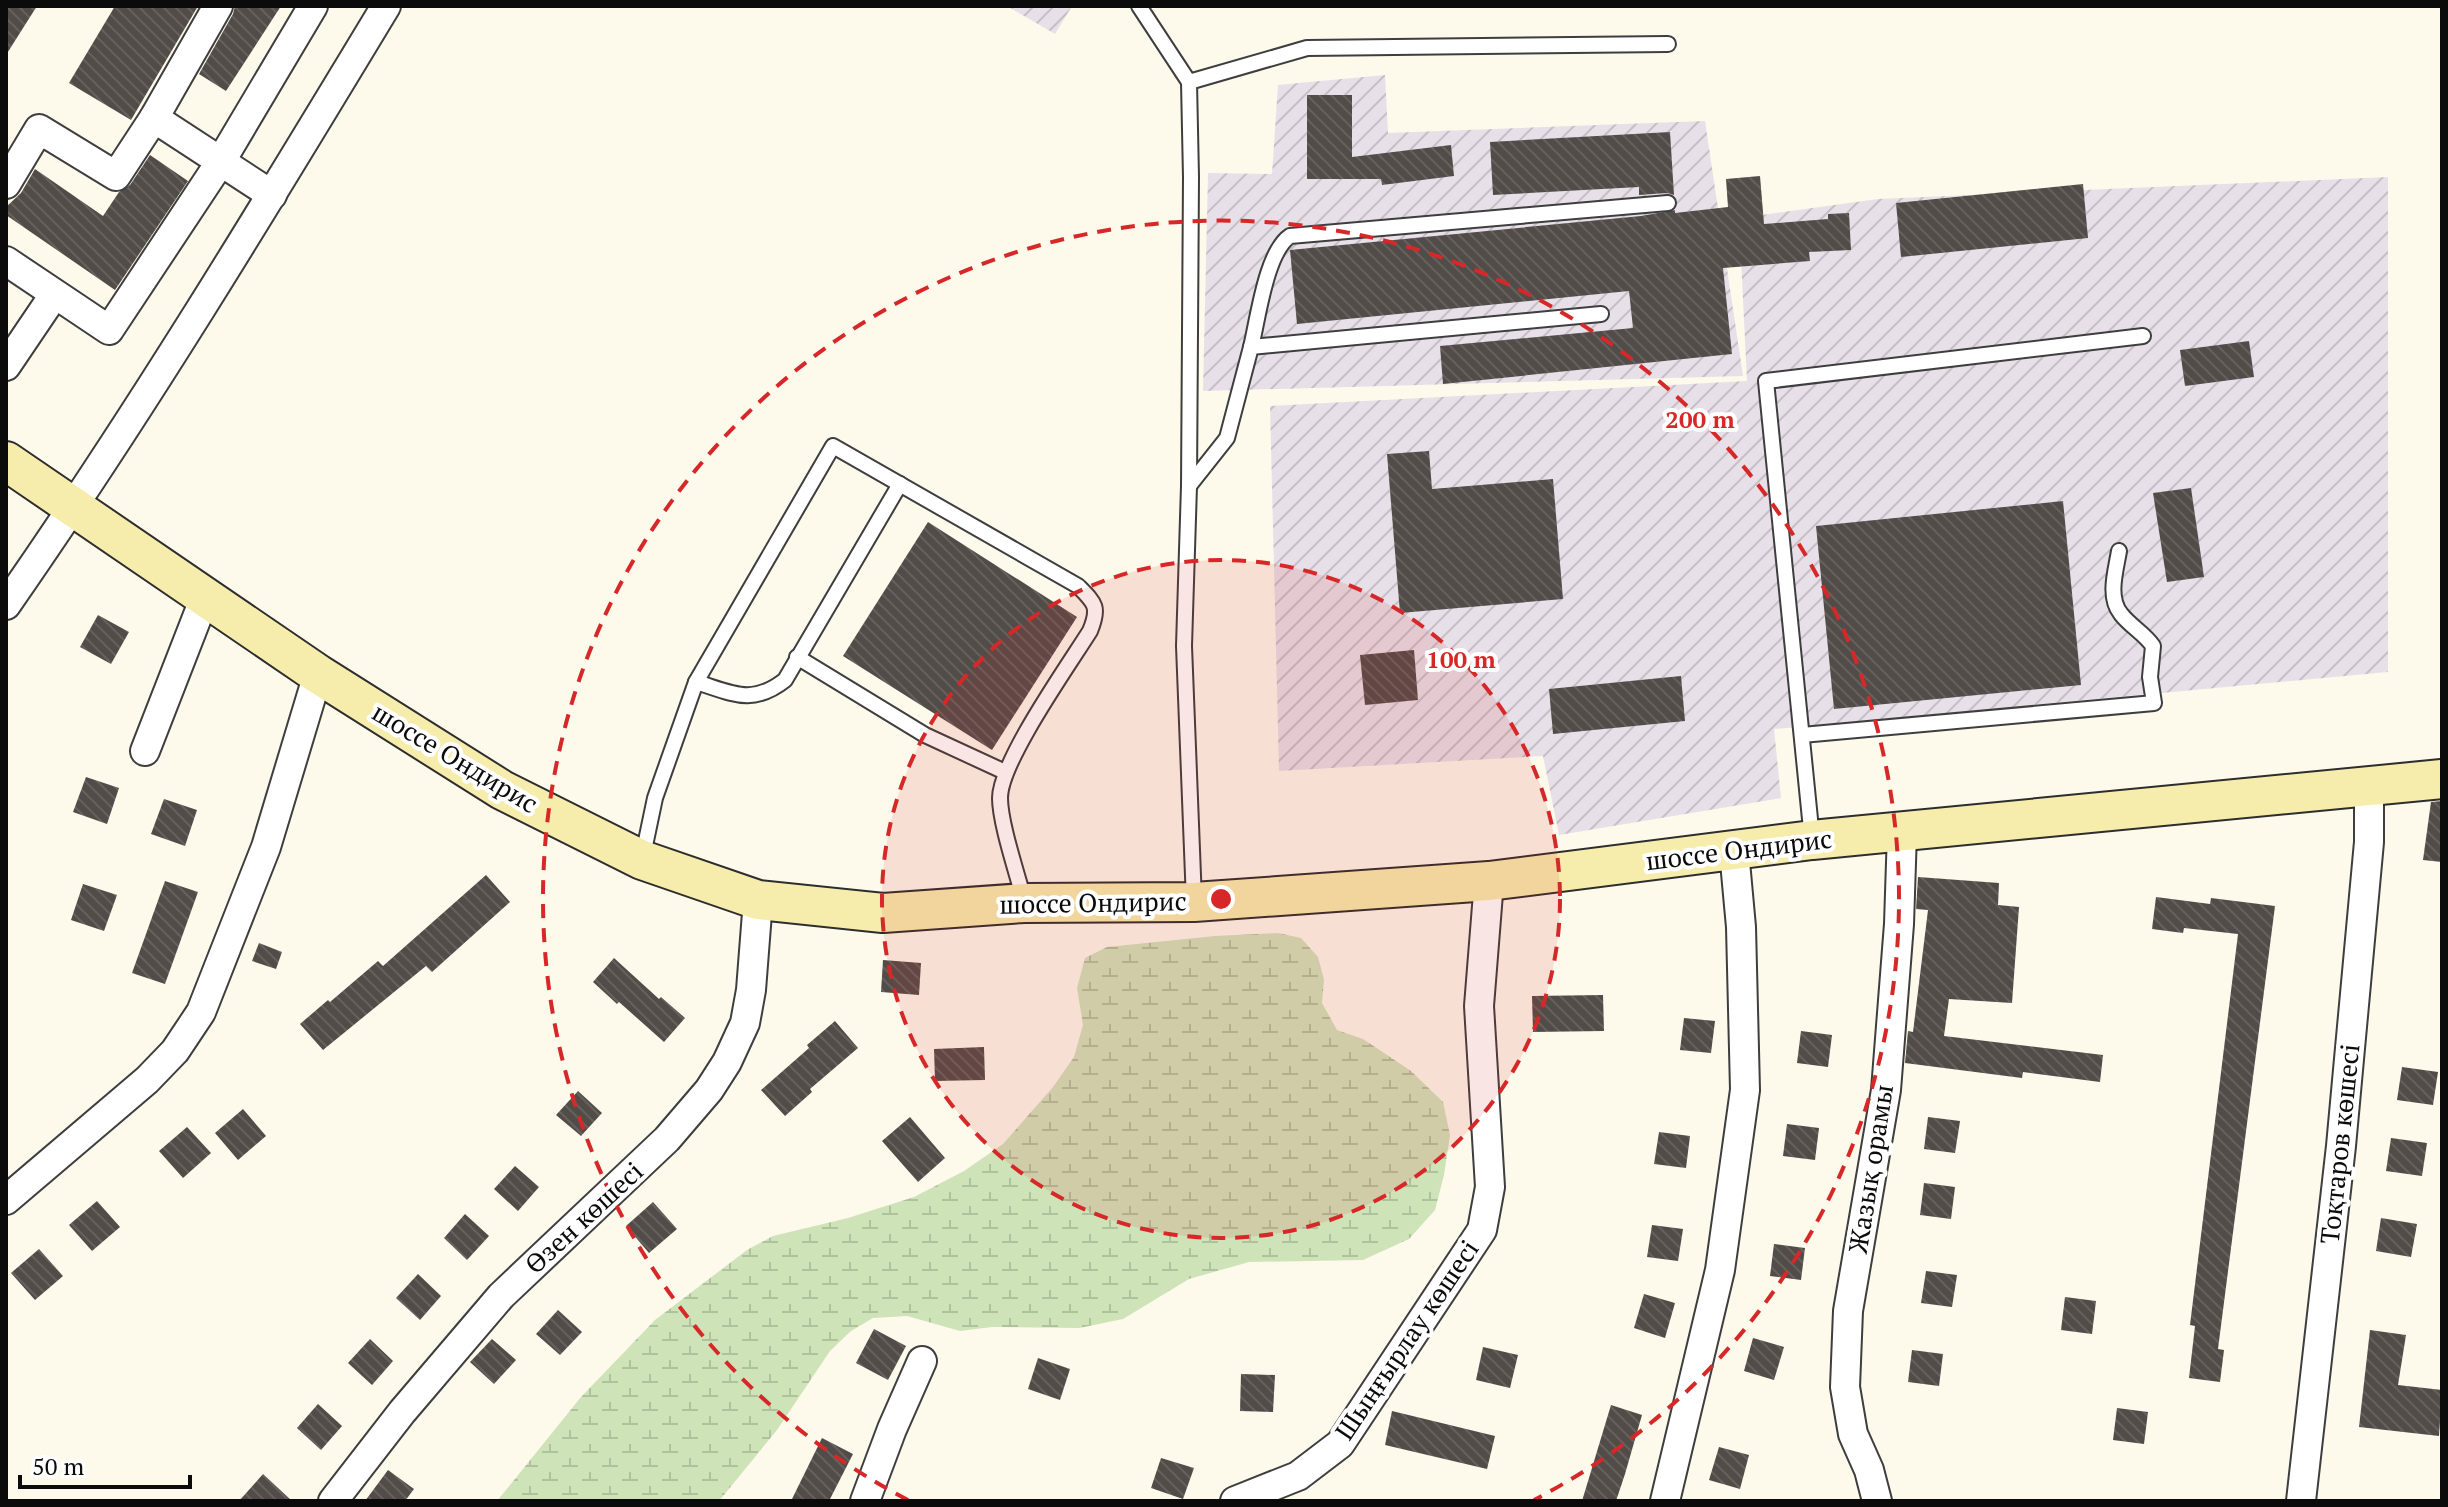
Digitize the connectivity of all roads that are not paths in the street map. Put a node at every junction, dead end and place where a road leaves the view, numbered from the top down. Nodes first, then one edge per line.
1 (218, 6) edge
2 (313, 6) edge
3 (386, 6) edge
4 (1139, 6) edge
5 (1668, 44) dead end
6 (1189, 82) junction
7 (154, 118) junction
8 (221, 161) junction
9 (6, 184) edge
10 (272, 195) junction
11 (1668, 203) dead end
12 (6, 261) edge
13 (54, 295) junction
14 (1601, 314) dead end
15 (2143, 336) dead end
16 (1251, 347) junction
17 (6, 366) edge
18 (6, 461) edge
19 (900, 484) junction
20 (1189, 486) junction
21 (74, 507) junction
22 (2119, 551) dead end
23 (205, 597) junction
24 (6, 605) edge
25 (797, 657) junction
26 (318, 674) junction
27 (696, 682) junction
28 (1802, 735) junction
29 (145, 751) dead end
30 (1005, 772) junction
31 (2442, 779) edge
32 (2369, 786) junction
33 (1902, 832) junction
34 (1812, 840) junction
35 (1734, 851) junction
36 (642, 860) junction
37 (1489, 881) junction
38 (758, 900) junction
39 (1194, 902) junction
40 (1024, 903) junction
41 (6, 1200) edge
42 (922, 1361) dead end
43 (333, 1501) edge
44 (865, 1501) edge
45 (1235, 1501) edge
46 (1665, 1501) edge
47 (1877, 1501) edge
48 (2301, 1501) edge

1 - 7 street
2 - 8 street
3 - 10 street
4 - 6 lane
5 - 6 lane
6 - 20 lane
7 - 8 street
7 - 9 street
8 - 10 street
8 - 13 street
10 - 21 street
11 - 16 lane
12 - 13 street
13 - 17 street
14 - 16 lane
15 - 28 lane
16 - 20 lane
18 - 21 main road, шоссе Ондирис
19 - 25 lane
19 - 27 lane
19 - 30 lane
20 - 39 lane
21 - 23 main road, шоссе Ондирис
21 - 24 street
22 - 28 lane
23 - 26 main road, шоссе Ондирис
23 - 29 street
25 - 27 lane
25 - 30 lane
26 - 36 main road, шоссе Ондирис
26 - 41 street
27 - 36 lane
28 - 34 lane
30 - 40 lane
31 - 32 main road, шоссе Ондирис
32 - 33 main road, шоссе Ондирис
32 - 48 street, Тоқтаров көшесі
33 - 34 main road, шоссе Ондирис
33 - 47 street, Жазық орамы
34 - 35 main road, шоссе Ондирис
35 - 37 main road, шоссе Ондирис
35 - 46 street
36 - 38 main road, шоссе Ондирис
37 - 39 main road, шоссе Ондирис
37 - 45 street, Шыңғырлау көшесі
38 - 40 main road, шоссе Ондирис
38 - 43 street, Өзен көшесі
39 - 40 main road, шоссе Ондирис
42 - 44 street

